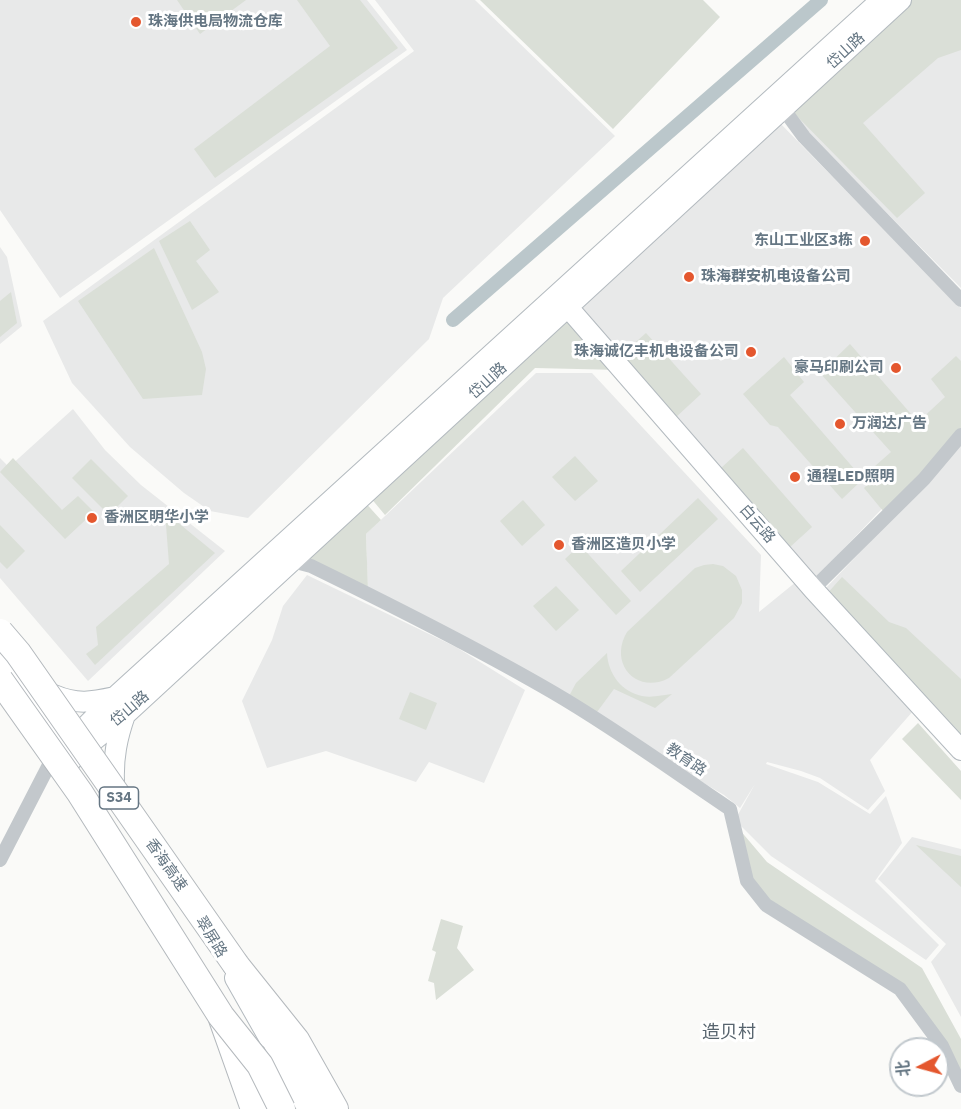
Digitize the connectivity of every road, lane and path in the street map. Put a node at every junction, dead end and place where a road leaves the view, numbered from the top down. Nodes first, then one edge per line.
1 (881, 0) edge
2 (901, 0) edge
3 (779, 103) junction
4 (961, 300) edge
5 (563, 301) junction
6 (961, 435) edge
7 (292, 561) junction
8 (813, 589) junction
9 (0, 623) edge
10 (0, 632) edge
11 (0, 659) edge
12 (0, 680) edge
13 (54, 695) junction
14 (115, 697) junction
15 (125, 715) junction
16 (86, 737) junction
17 (961, 750) edge
18 (69, 753) junction
19 (114, 782) junction
20 (0, 860) edge
21 (236, 965) junction
22 (221, 1016) junction
23 (961, 1086) edge
24 (254, 1109) edge
25 (272, 1109) edge
26 (282, 1109) edge
27 (309, 1109) edge
28 (335, 1109) edge

1 - 3 street, 岱山路
2 - 3 street, 岱山路
3 - 4 street
3 - 5 street, 岱山路
5 - 7 street, 岱山路
5 - 8 street, 白云路
5 - 14 street, 岱山路
6 - 8 street
7 - 15 street, 岱山路
7 - 23 street, 教育路
8 - 17 street, 白云路
9 - 13 street, 翠屏路
10 - 21 highway, 香海高速 / S34, bridge
11 - 18 street, 翠屏路
12 - 22 highway, S34, bridge
13 - 14 street
13 - 16 street, 翠屏路
14 - 16 street, 岱山路
15 - 16 street, 岱山路
15 - 19 street
16 - 18 street, 岱山路
16 - 19 street, 翠屏路
18 - 20 street
18 - 25 street, 翠屏路
19 - 27 street, 翠屏路
21 - 27 highway, 香海高速 / S34
21 - 28 highway
22 - 24 highway
22 - 26 highway, S34, bridge

